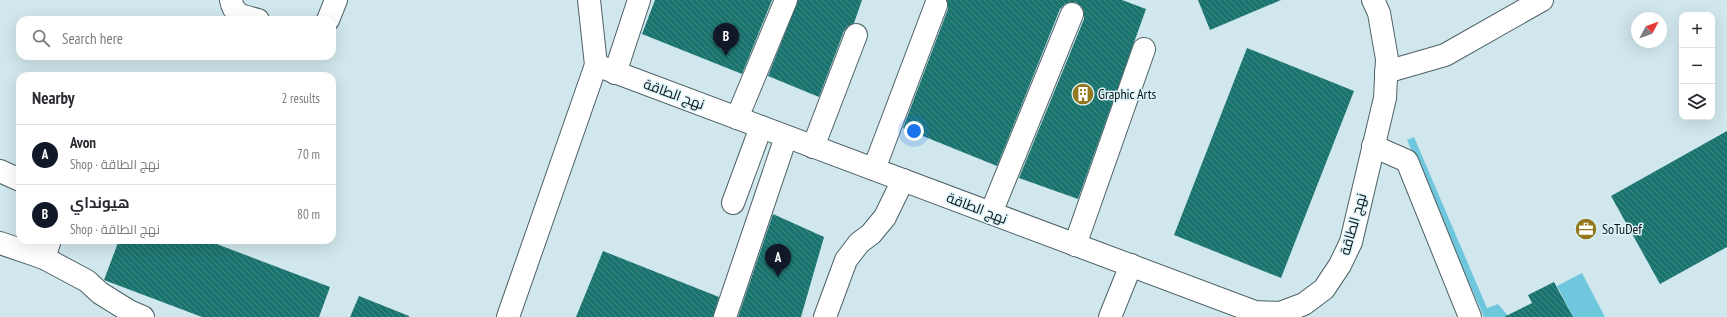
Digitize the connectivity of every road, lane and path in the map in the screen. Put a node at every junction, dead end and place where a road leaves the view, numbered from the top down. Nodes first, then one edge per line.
1 (231, 0) edge
2 (336, 0) edge
3 (588, 0) edge
4 (639, 0) edge
5 (786, 0) edge
6 (1373, 0) edge
7 (1542, 0) edge
8 (936, 5) dead end
9 (1072, 14) dead end
10 (244, 16) edge
11 (330, 16) edge
12 (856, 35) dead end
13 (1144, 49) dead end
14 (606, 69) junction
15 (1386, 72) junction
16 (737, 118) junction
17 (761, 127) junction
18 (786, 137) junction
19 (813, 146) junction
20 (1373, 146) junction
21 (874, 169) junction
22 (0, 171) edge
23 (16, 178) edge
24 (903, 180) junction
25 (733, 203) dead end
26 (991, 213) junction
27 (0, 242) edge
28 (1075, 245) junction
29 (47, 249) edge
30 (1131, 265) junction
31 (1286, 315) edge
32 (725, 316) edge
33 (143, 317) edge
34 (508, 317) edge
35 (825, 317) edge
36 (1110, 317) edge
37 (1470, 317) edge

1 - 10 street
2 - 11 street
3 - 14 street
4 - 14 street
5 - 16 street
6 - 15 street, نهج الطاقة
7 - 15 street
8 - 21 street
9 - 26 street
12 - 19 street
13 - 28 street
14 - 16 street, نهج الطاقة
14 - 34 street
15 - 20 street, نهج الطاقة
16 - 17 street, نهج الطاقة
17 - 18 street, نهج الطاقة
17 - 25 street
18 - 19 street, نهج الطاقة
18 - 32 street
19 - 21 street, نهج الطاقة
20 - 31 street, نهج الطاقة
20 - 37 street
21 - 24 street, نهج الطاقة
22 - 23 street
24 - 26 street, نهج الطاقة
24 - 35 street
26 - 28 street, نهج الطاقة
27 - 29 street
28 - 30 street, نهج الطاقة
29 - 33 street
30 - 31 street, نهج الطاقة
30 - 36 street

